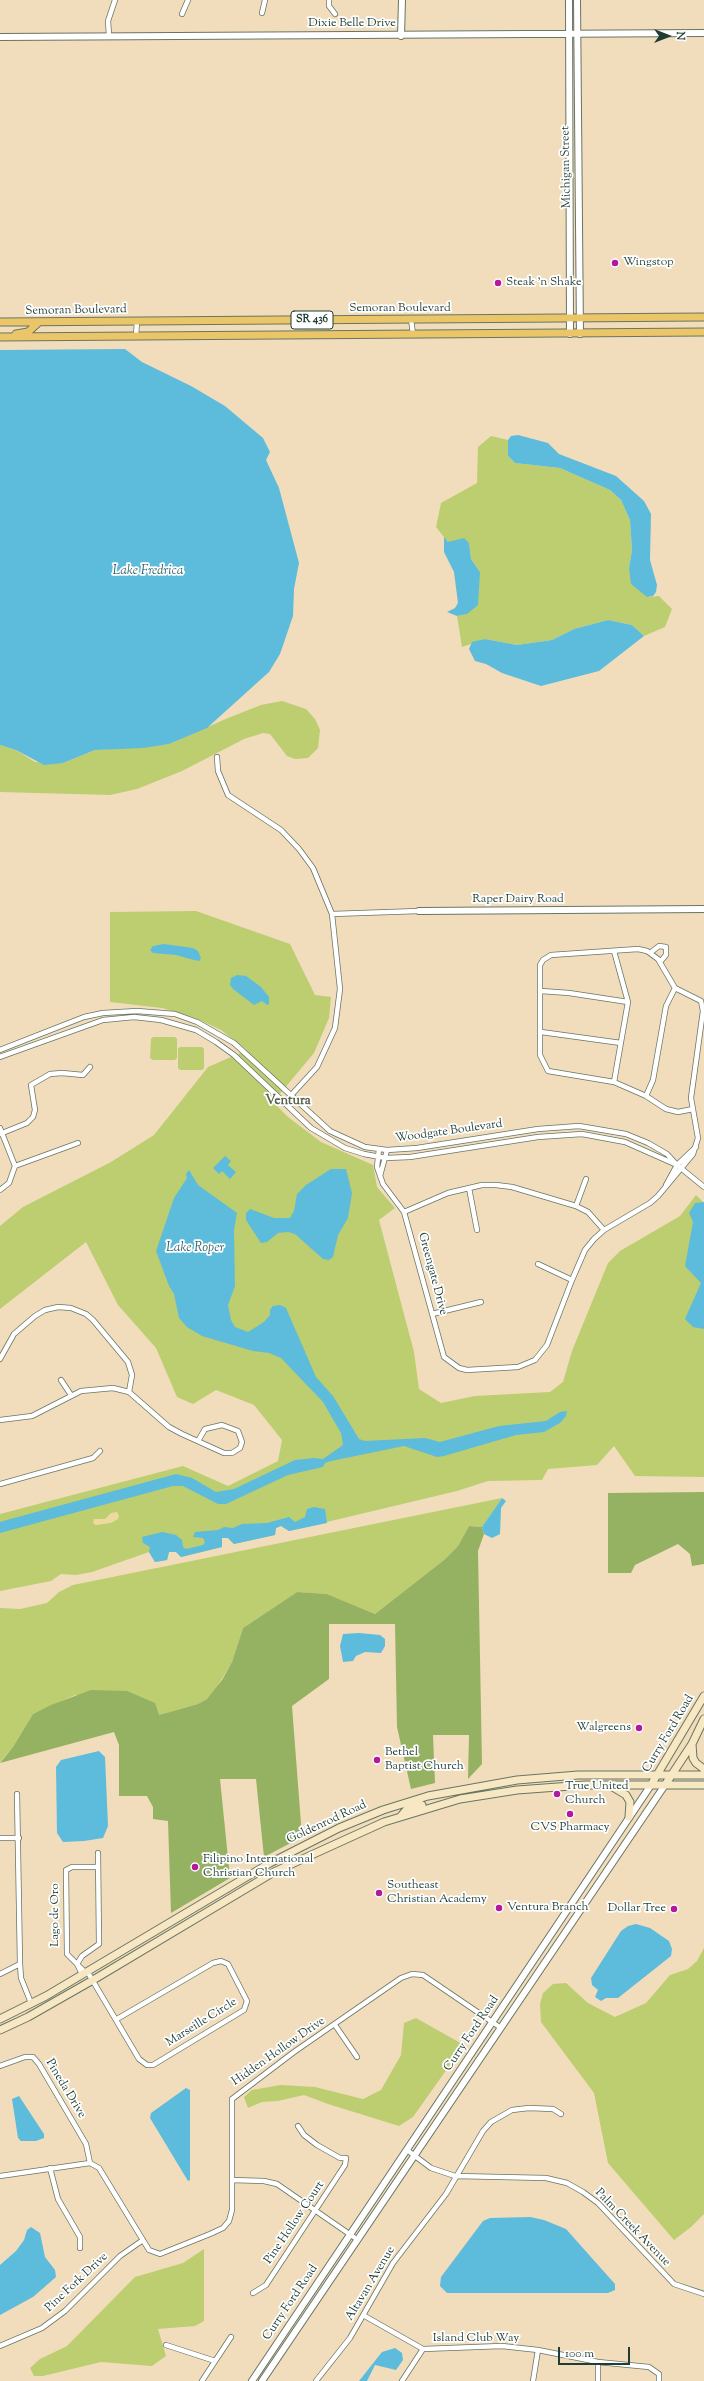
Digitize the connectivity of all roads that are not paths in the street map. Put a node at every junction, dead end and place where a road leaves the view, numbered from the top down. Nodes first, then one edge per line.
1 (115, 0) edge
2 (188, 0) edge
3 (265, 0) edge
4 (329, 0) edge
5 (402, 0) edge
6 (569, 0) edge
7 (577, 0) edge
8 (262, 12) dead end
9 (182, 14) dead end
10 (335, 14) dead end
11 (704, 33) edge
12 (568, 34) junction
13 (576, 34) junction
14 (109, 35) junction
15 (401, 36) junction
16 (0, 37) edge
17 (704, 317) edge
18 (411, 320) junction
19 (571, 320) junction
20 (580, 320) junction
21 (136, 321) junction
22 (0, 322) edge
23 (39, 322) junction
24 (704, 332) edge
25 (413, 334) junction
26 (570, 334) junction
27 (580, 334) junction
28 (136, 336) junction
29 (0, 337) edge
30 (217, 757) dead end
31 (704, 909) edge
32 (419, 911) joint
33 (332, 914) junction
34 (614, 951) junction
35 (650, 953) junction
36 (660, 962) junction
37 (675, 988) junction
38 (541, 992) junction
39 (628, 1002) junction
40 (84, 1017) junction
41 (77, 1020) junction
42 (83, 1026) junction
43 (541, 1032) junction
44 (621, 1043) junction
45 (2, 1049) edge
46 (7, 1055) junction
47 (0, 1056) edge
48 (90, 1067) dead end
49 (614, 1082) junction
50 (646, 1096) junction
51 (290, 1097) junction
52 (284, 1103) junction
53 (693, 1109) junction
54 (0, 1128) edge
55 (1, 1134) edge
56 (453, 1142) junction
57 (78, 1143) dead end
58 (379, 1149) junction
59 (387, 1150) junction
60 (454, 1150) junction
61 (377, 1157) junction
62 (386, 1158) junction
63 (15, 1166) junction
64 (679, 1167) junction
65 (380, 1176) junction
66 (586, 1178) dead end
67 (704, 1187) edge
68 (469, 1188) junction
69 (0, 1190) edge
70 (576, 1206) junction
71 (404, 1212) junction
72 (477, 1230) dead end
73 (604, 1230) junction
74 (538, 1264) dead end
75 (572, 1280) junction
76 (481, 1302) dead end
77 (432, 1314) junction
78 (0, 1359) edge
79 (61, 1380) dead end
80 (129, 1392) junction
81 (71, 1395) junction
82 (0, 1420) edge
83 (198, 1441) junction
84 (100, 1451) dead end
85 (0, 1484) edge
86 (704, 1696) edge
87 (704, 1719) edge
88 (692, 1744) junction
89 (704, 1769) edge
90 (578, 1775) junction
91 (658, 1775) junction
92 (672, 1775) junction
93 (704, 1775) edge
94 (704, 1784) edge
95 (609, 1785) junction
96 (651, 1785) junction
97 (665, 1785) junction
98 (474, 1786) junction
99 (17, 1794) dead end
100 (477, 1796) junction
101 (401, 1817) junction
102 (629, 1817) junction
103 (0, 1838) edge
104 (18, 1838) junction
105 (98, 1853) dead end
106 (270, 1863) junction
107 (98, 1867) junction
108 (274, 1872) junction
109 (556, 1926) junction
110 (565, 1932) junction
111 (20, 1964) junction
112 (77, 1964) junction
113 (85, 1972) junction
114 (0, 1974) edge
115 (93, 1980) junction
116 (31, 2003) junction
117 (0, 2019) edge
118 (117, 2019) junction
119 (493, 2022) junction
120 (335, 2025) junction
121 (500, 2028) junction
122 (0, 2030) edge
123 (357, 2057) dead end
124 (0, 2066) edge
125 (561, 2114) dead end
126 (298, 2126) dead end
127 (407, 2150) junction
128 (414, 2156) junction
129 (90, 2163) junction
130 (50, 2168) junction
131 (0, 2176) edge
132 (455, 2176) junction
133 (232, 2180) junction
134 (315, 2211) junction
135 (350, 2235) junction
136 (143, 2240) junction
137 (358, 2240) junction
138 (80, 2248) dead end
139 (253, 2292) dead end
140 (704, 2294) edge
141 (363, 2315) junction
142 (231, 2337) dead end
143 (166, 2345) dead end
144 (0, 2346) edge
145 (423, 2349) junction
146 (538, 2350) junction
147 (215, 2361) junction
148 (598, 2362) junction
149 (202, 2381) edge
150 (252, 2381) edge
151 (262, 2381) edge
152 (316, 2381) edge
153 (402, 2381) edge
154 (533, 2381) edge
155 (598, 2381) edge
156 (659, 2381) edge

1 - 14 street
2 - 9 street
3 - 8 street
4 - 10 street
5 - 15 street
6 - 12 street, Michigan Street
7 - 13 street, Michigan Street
11 - 13 street, Dixie Belle Drive
12 - 13 street, Dixie Belle Drive
12 - 15 street, Dixie Belle Drive
12 - 19 street, Michigan Street
13 - 20 street, Michigan Street
14 - 15 street, Dixie Belle Drive
14 - 16 street, Dixie Belle Drive
17 - 20 main road, Semoran Boulevard / SR 436
18 - 19 main road, Semoran Boulevard / SR 436
18 - 21 main road, Semoran Boulevard / SR 436
18 - 25 street
19 - 20 main road, Semoran Boulevard / SR 436
19 - 26 street, Michigan Street
20 - 27 street, Michigan Street
21 - 23 main road, Semoran Boulevard / SR 436
21 - 28 street
22 - 23 main road, Semoran Boulevard / SR 436
23 - 29 main road
24 - 27 main road, Semoran Boulevard / SR 436
25 - 26 main road, Semoran Boulevard / SR 436
25 - 28 main road, Semoran Boulevard / SR 436
26 - 27 main road, Semoran Boulevard / SR 436
28 - 29 main road, Semoran Boulevard / SR 436
30 - 33 street
31 - 32 street, Raper Dairy Road
32 - 33 street, Raper Dairy Road
33 - 51 street
34 - 35 street
34 - 38 street
34 - 39 street
35 - 36 street
35 - 36 street
36 - 37 street
37 - 50 street
37 - 53 street
38 - 39 street
38 - 43 street
39 - 44 street
40 - 41 street, Woodgate Boulevard
40 - 42 street
40 - 51 street, Woodgate Boulevard
41 - 42 street
41 - 45 street, Woodgate Boulevard
42 - 46 street, Woodgate Boulevard
42 - 52 street, Woodgate Boulevard
43 - 44 street
43 - 49 street
44 - 49 street
45 - 46 street
46 - 47 street, Woodgate Boulevard
48 - 55 street
49 - 50 street
50 - 53 street
51 - 52 street
51 - 58 street, Woodgate Boulevard
52 - 61 street, Woodgate Boulevard
53 - 64 street
54 - 55 street
55 - 63 street
56 - 59 street, Woodgate Boulevard
56 - 60 street
56 - 64 street, Woodgate Boulevard
57 - 63 street
58 - 59 street, Woodgate Boulevard
58 - 61 street, Greengate Drive
59 - 62 street
60 - 62 street, Woodgate Boulevard
60 - 64 street, Woodgate Boulevard
61 - 62 street, Woodgate Boulevard
61 - 65 street, Greengate Drive
62 - 65 street
63 - 69 street
64 - 67 street, Woodgate Boulevard
64 - 73 street
65 - 71 street, Greengate Drive
66 - 70 street
68 - 70 street
68 - 71 street
68 - 72 street
70 - 73 street
71 - 77 street, Greengate Drive
73 - 75 street
74 - 75 street
75 - 77 street, Greengate Drive
76 - 77 street
78 - 80 street
79 - 81 street
80 - 81 street
80 - 83 street
81 - 82 street
83 - 83 street
84 - 85 street
86 - 91 main road, Curry Ford Road
87 - 88 main road, Curry Ford Road
88 - 89 main road
88 - 92 main road, Curry Ford Road
90 - 91 main road, Goldenrod Road
90 - 98 main road, Goldenrod Road
90 - 100 main road
91 - 92 main road, Goldenrod Road
91 - 96 main road, Curry Ford Road
92 - 93 main road, Goldenrod Road
92 - 97 main road, Curry Ford Road
94 - 97 main road, Goldenrod Road
95 - 96 main road, Goldenrod Road
95 - 100 main road, Goldenrod Road
95 - 102 main road
96 - 97 main road, Goldenrod Road
96 - 102 street, Curry Ford Road
97 - 110 street, Curry Ford Road
98 - 101 main road
98 - 106 main road, Goldenrod Road
99 - 104 street
100 - 101 main road, Goldenrod Road
101 - 108 main road, Goldenrod Road
102 - 109 street, Curry Ford Road
103 - 104 street
104 - 111 street
105 - 107 street
106 - 108 street
106 - 113 main road, Goldenrod Road
107 - 112 street
107 - 112 street, Lago de Oro
108 - 115 main road, Goldenrod Road
109 - 110 street
109 - 119 street, Curry Ford Road
110 - 121 street, Curry Ford Road
111 - 114 street
111 - 116 street
112 - 113 street, Lago de Oro
113 - 115 street, Marseille Circle
113 - 116 main road, Goldenrod Road
115 - 118 street, Marseille Circle
115 - 122 main road, Goldenrod Road
116 - 117 main road, Goldenrod Road
118 - 118 street, Marseille Circle
119 - 120 street, Hidden Hollow Drive
119 - 121 street, Hidden Hollow Drive
119 - 127 street, Curry Ford Road
120 - 123 street
120 - 133 street, Hidden Hollow Drive
121 - 128 street, Curry Ford Road
124 - 129 street, Pineda Drive
125 - 132 street, Altavan Avenue
126 - 134 street, Pine Hollow Court
127 - 128 street, Palm Creek Avenue
127 - 135 street, Curry Ford Road
128 - 132 street, Palm Creek Avenue
128 - 137 street, Curry Ford Road
129 - 130 street
129 - 136 street, Hidden Hollow Drive
130 - 131 street
130 - 138 street
132 - 140 street, Palm Creek Avenue
132 - 141 street, Altavan Avenue
133 - 134 street
133 - 136 street, Hidden Hollow Drive
134 - 135 street
134 - 139 street, Pine Hollow Court
135 - 137 street
135 - 150 street, Curry Ford Road
136 - 144 street, Pine Fork Drive
137 - 151 street, Curry Ford Road
141 - 145 street, Island Club Way
141 - 152 street, Altavan Avenue
142 - 147 street
143 - 147 street
145 - 146 street, Island Club Way
145 - 153 street
146 - 148 street, Island Club Way
146 - 154 street
147 - 149 street
148 - 155 street
148 - 156 street, Island Club Way

